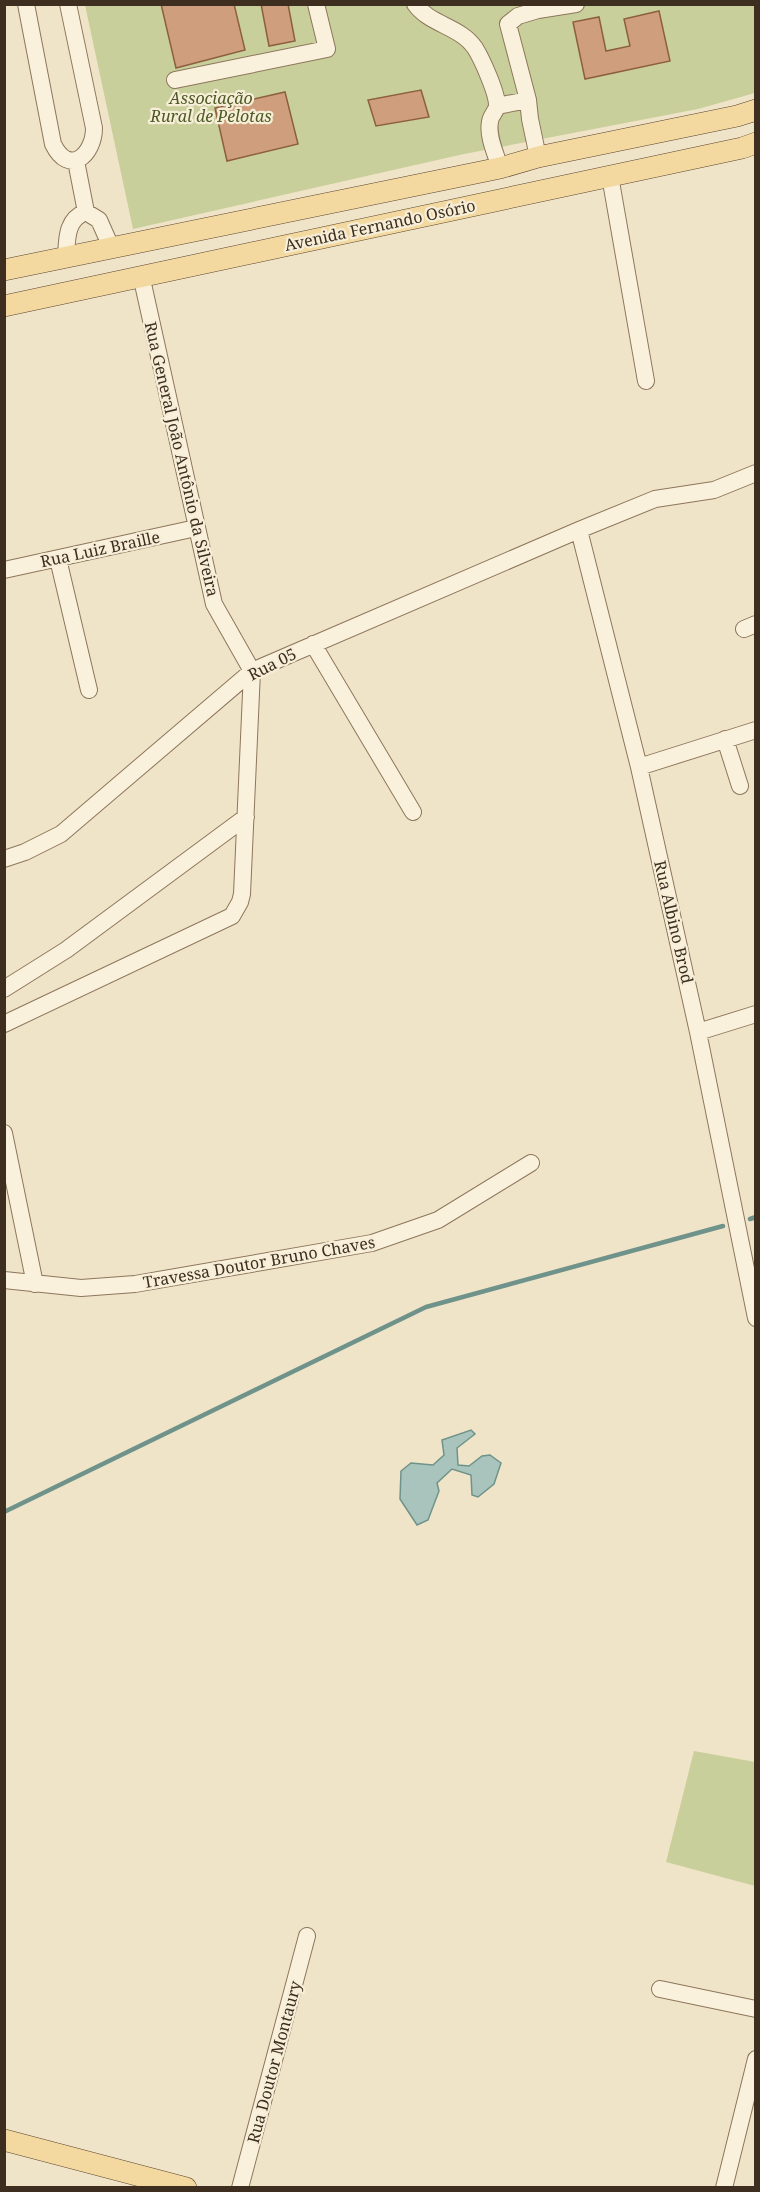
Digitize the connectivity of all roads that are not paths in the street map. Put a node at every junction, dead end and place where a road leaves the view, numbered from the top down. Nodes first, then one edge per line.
1 (26, 4) edge
2 (68, 4) edge
3 (316, 4) edge
4 (415, 4) edge
5 (576, 4) edge
6 (539, 7) edge
7 (175, 80) dead end
8 (528, 100) junction
9 (497, 106) junction
10 (756, 110) edge
11 (756, 143) edge
12 (538, 157) junction
13 (76, 161) junction
14 (500, 168) junction
15 (610, 176) junction
16 (86, 212) junction
17 (111, 247) junction
18 (66, 257) junction
19 (4, 270) edge
20 (141, 275) junction
21 (4, 306) edge
22 (646, 381) dead end
23 (756, 473) edge
24 (196, 528) junction
25 (579, 530) junction
26 (58, 559) junction
27 (4, 570) edge
28 (313, 644) junction
29 (252, 671) junction
30 (88, 690) dead end
31 (756, 729) edge
32 (725, 739) junction
33 (639, 767) junction
34 (740, 786) dead end
35 (413, 812) dead end
36 (246, 817) junction
37 (4, 859) edge
38 (4, 989) edge
39 (756, 1014) edge
40 (4, 1024) edge
41 (699, 1032) junction
42 (4, 1133) edge
43 (531, 1163) dead end
44 (4, 1280) edge
45 (35, 1284) junction
46 (756, 1318) edge
47 (307, 1936) dead end
48 (660, 1989) dead end
49 (756, 2009) edge
50 (756, 2059) edge
51 (4, 2140) edge
52 (186, 2187) edge
53 (240, 2187) edge
54 (724, 2187) edge

1 - 13 street
2 - 13 street
3 - 7 street
4 - 9 street
5 - 6 street
6 - 8 street
8 - 9 street
8 - 12 street
9 - 14 street
10 - 12 main road, Avenida Fernando Osório
11 - 15 main road, Avenida Fernando Osório
12 - 14 main road, Avenida Fernando Osório
13 - 16 street
14 - 17 main road, Avenida Fernando Osório
15 - 20 main road, Avenida Fernando Osório
15 - 22 street
16 - 17 street
16 - 18 street
17 - 18 main road, Avenida Fernando Osório
18 - 19 main road, Avenida Fernando Osório
20 - 21 main road, Avenida Fernando Osório
20 - 24 street, Rua General João Antônio da Silveira
23 - 25 street, Rua 05
24 - 26 street, Rua Luiz Braille
24 - 29 street, Rua General João Antônio da Silveira
25 - 28 street, Rua 05
25 - 33 street, Rua Albino Brod
26 - 27 street, Rua Luiz Braille
26 - 30 street
28 - 29 street, Rua 05
28 - 35 street
29 - 36 street
29 - 37 street, Rua 05
31 - 32 street
32 - 33 street
32 - 34 street
33 - 41 street, Rua Albino Brod
36 - 38 street
36 - 40 street
39 - 41 street
41 - 46 street, Rua Albino Brod
42 - 45 street
43 - 45 street, Travessa Doutor Bruno Chaves
44 - 45 street, Travessa Doutor Bruno Chaves
47 - 53 street, Rua Doutor Montaury
48 - 49 street
50 - 54 street
51 - 52 main road

